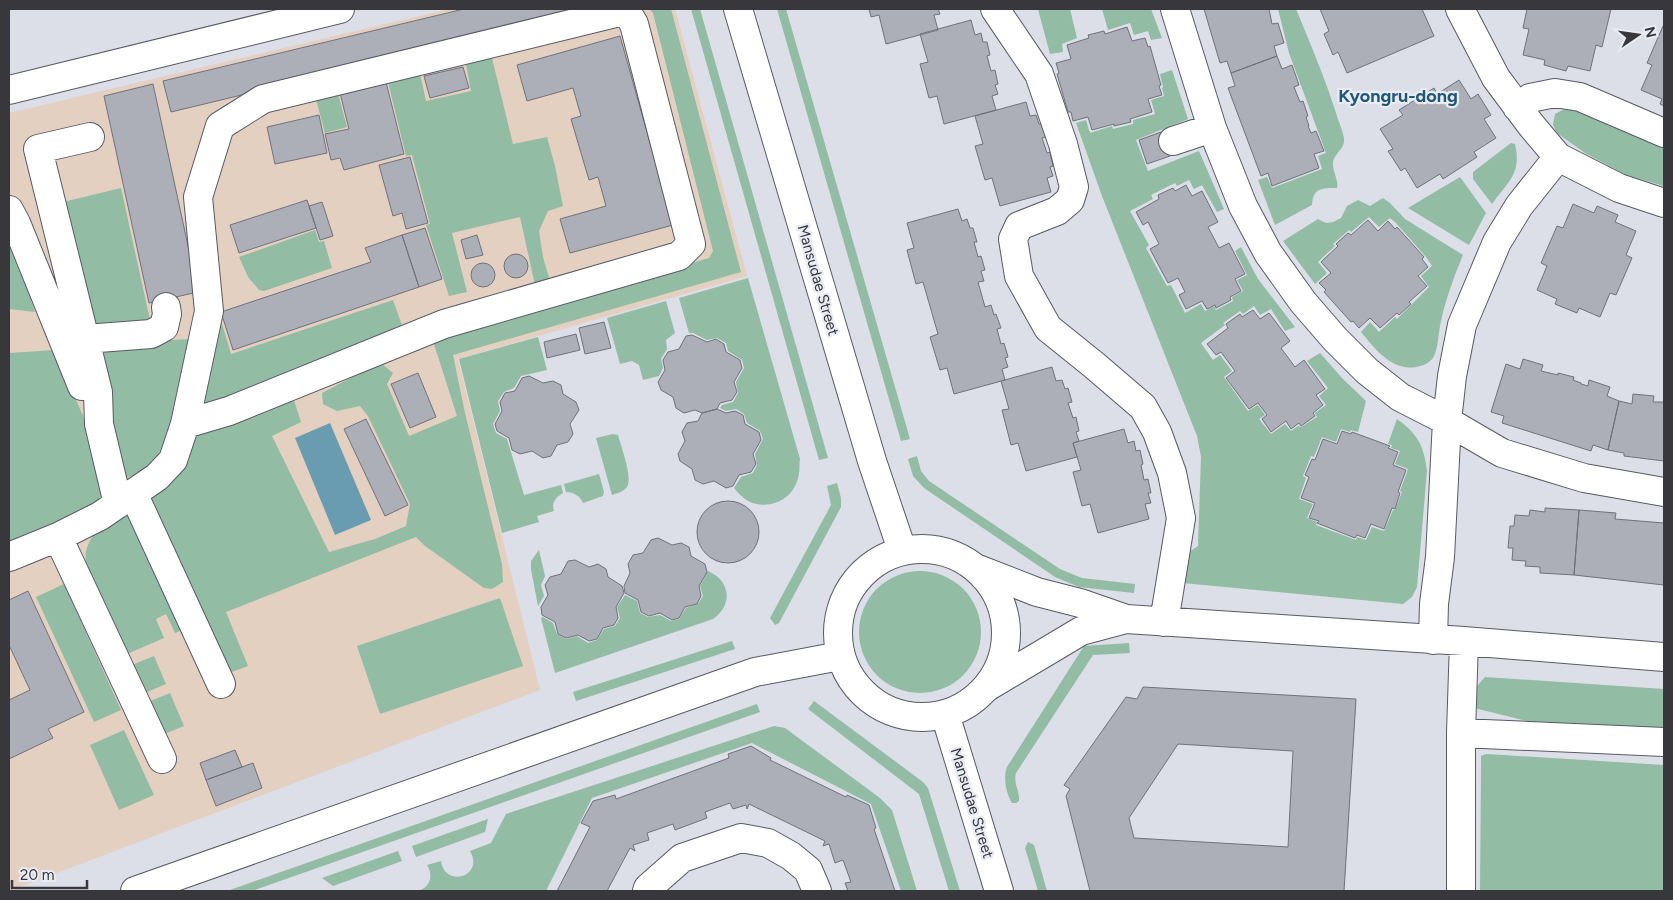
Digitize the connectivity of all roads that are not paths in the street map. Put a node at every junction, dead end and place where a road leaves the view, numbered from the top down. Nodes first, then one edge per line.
1 (340, 9) edge
2 (738, 9) edge
3 (995, 9) edge
4 (1175, 9) edge
5 (1460, 9) edge
6 (9, 90) edge
7 (1517, 107) junction
8 (1212, 128) junction
9 (1664, 133) edge
10 (90, 137) dead end
11 (1173, 142) dead end
12 (1558, 157) junction
13 (1664, 203) edge
14 (9, 210) edge
15 (166, 307) dead end
16 (85, 339) junction
17 (1447, 420) junction
18 (99, 424) junction
19 (185, 424) junction
20 (1664, 492) edge
21 (126, 498) junction
22 (58, 537) junction
23 (902, 550) junction
24 (9, 557) edge
25 (978, 569) junction
26 (1126, 619) junction
27 (1164, 622) junction
28 (1433, 640) junction
29 (1464, 641) junction
30 (840, 656) junction
31 (1664, 657) edge
32 (221, 684) dead end
33 (987, 687) junction
34 (945, 714) junction
35 (1461, 733) junction
36 (1664, 742) edge
37 (162, 759) dead end
38 (134, 891) edge
39 (647, 891) edge
40 (817, 891) edge
41 (999, 891) edge
42 (1461, 891) edge

1 - 6 street
2 - 23 street, Mansudae Street
3 - 27 street
4 - 8 street
5 - 7 street
7 - 9 street
7 - 12 street
8 - 11 street
8 - 17 street
10 - 16 street
12 - 13 street
12 - 17 street
14 - 18 street
15 - 16 street
16 - 18 street
17 - 20 street
17 - 28 street
18 - 21 street
19 - 19 street
19 - 21 street
21 - 22 street
21 - 32 street
22 - 24 street
22 - 37 street
23 - 25 street
23 - 30 street
25 - 26 street
25 - 33 street
26 - 27 street
26 - 33 street
27 - 28 street
28 - 29 street
29 - 31 street
29 - 35 street
30 - 34 street
30 - 38 street
33 - 34 street
34 - 41 street, Mansudae Street
35 - 36 street
35 - 42 street
39 - 40 street

